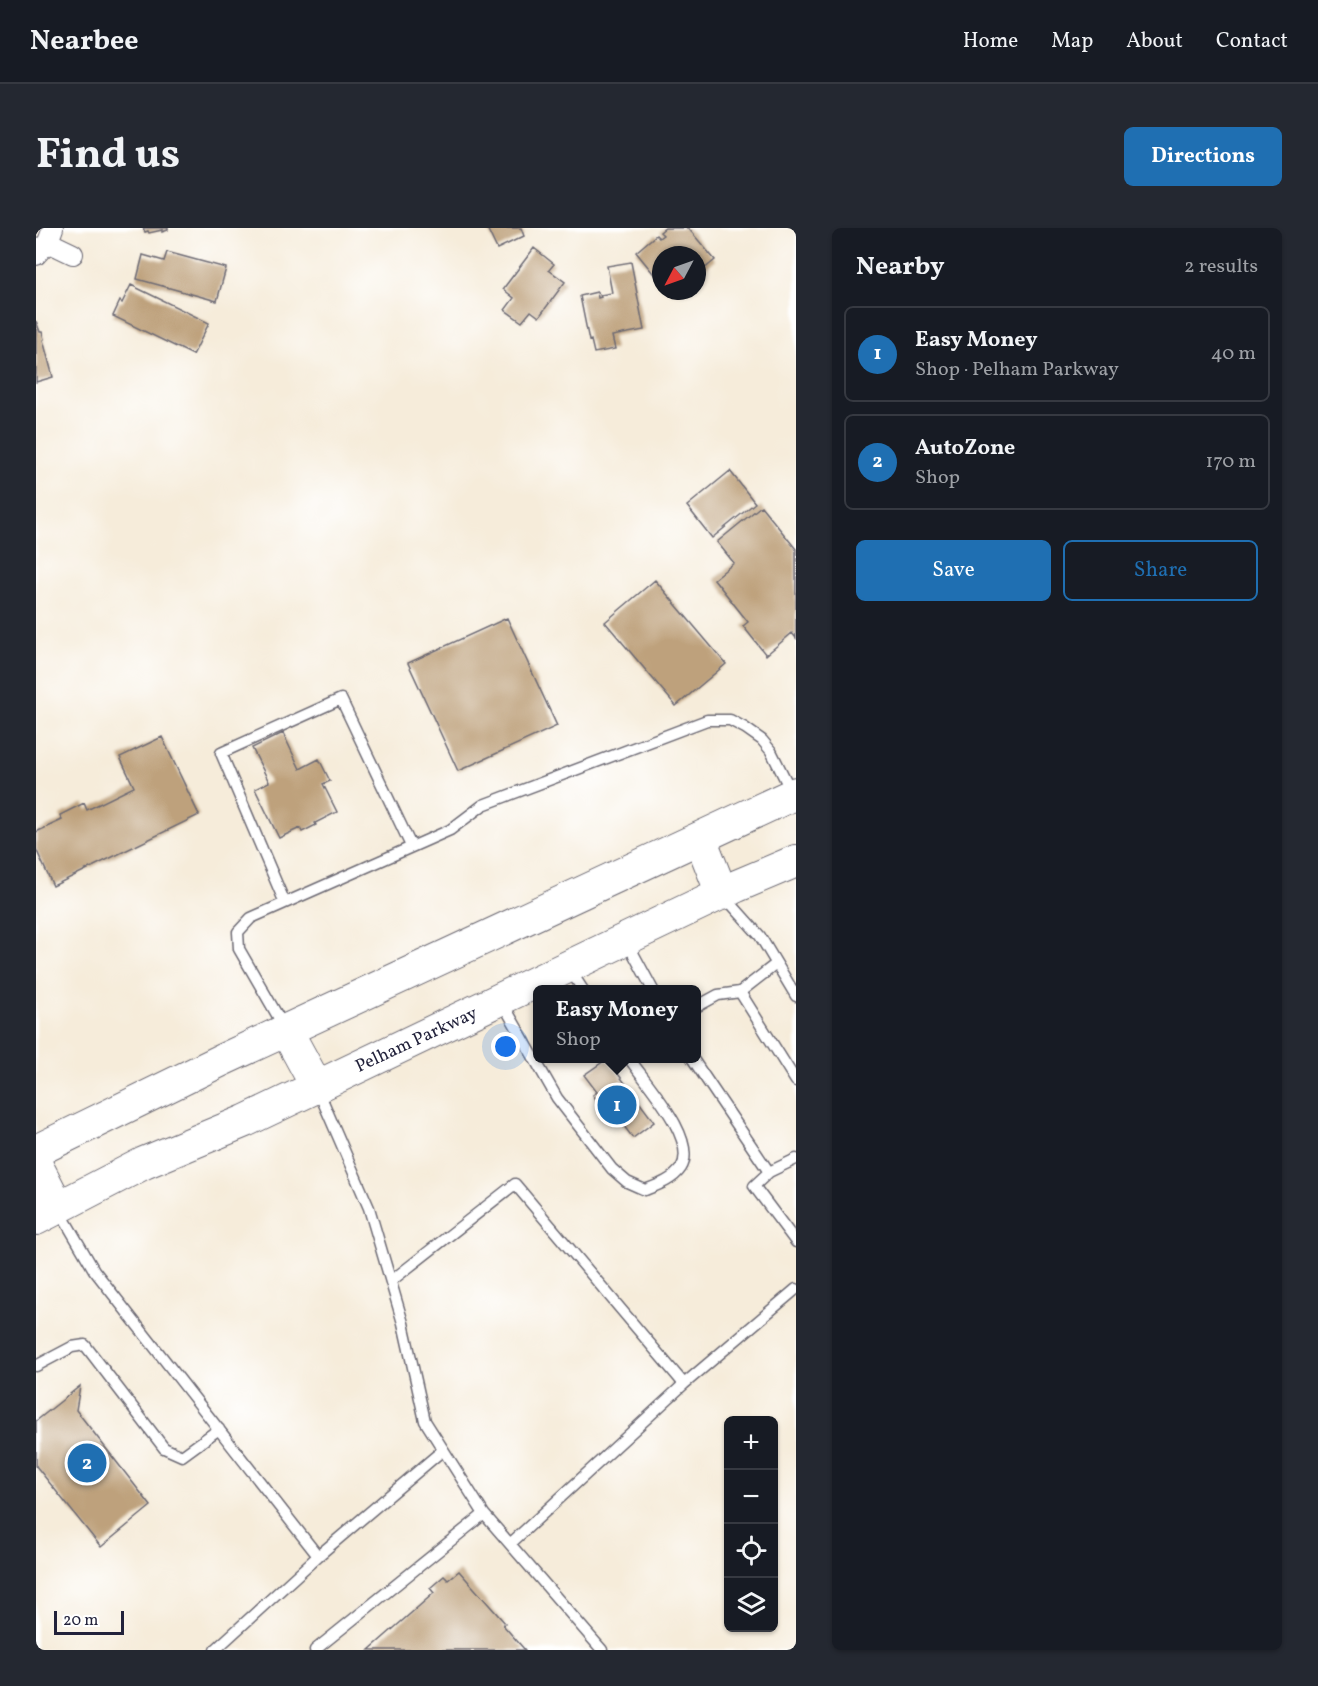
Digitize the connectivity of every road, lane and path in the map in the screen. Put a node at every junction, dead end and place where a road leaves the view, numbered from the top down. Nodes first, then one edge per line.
1 (46, 241) edge
2 (73, 254) dead end
3 (795, 797) edge
4 (700, 838) junction
5 (411, 846) junction
6 (796, 861) edge
7 (722, 894) junction
8 (285, 903) junction
9 (626, 939) junction
10 (776, 964) junction
11 (575, 978) edge
12 (550, 985) edge
13 (650, 985) edge
14 (533, 990) edge
15 (795, 991) edge
16 (740, 992) junction
17 (501, 999) junction
18 (701, 1004) edge
19 (286, 1030) junction
20 (533, 1056) edge
21 (537, 1063) edge
22 (632, 1063) edge
23 (694, 1064) edge
24 (796, 1081) edge
25 (317, 1087) junction
26 (36, 1151) edge
27 (796, 1159) edge
28 (36, 1164) edge
29 (769, 1172) junction
30 (47, 1213) edge
31 (796, 1242) edge
32 (391, 1281) junction
33 (796, 1289) edge
34 (36, 1366) edge
35 (684, 1384) junction
36 (219, 1429) junction
37 (443, 1450) junction
38 (484, 1514) junction
39 (510, 1544) junction
40 (318, 1556) junction
41 (215, 1650) edge
42 (315, 1650) edge
43 (602, 1650) edge

1 - 2 street
3 - 4 main road
3 - 5 lane
4 - 7 main road
4 - 19 main road
5 - 8 lane
5 - 8 lane
6 - 7 main road, Pelham Parkway
7 - 9 main road, Pelham Parkway
7 - 10 lane
8 - 19 lane
9 - 11 main road, Pelham Parkway
9 - 13 lane
10 - 15 lane
10 - 16 lane
11 - 12 main road, Pelham Parkway
14 - 17 main road, Pelham Parkway
16 - 18 lane
16 - 24 lane
17 - 20 lane
17 - 25 main road, Pelham Parkway
19 - 25 main road
19 - 26 main road
21 - 22 lane
23 - 29 lane
25 - 30 main road, Pelham Parkway
25 - 32 lane
27 - 29 lane
28 - 30 main road
29 - 31 lane
30 - 36 lane
32 - 35 lane
32 - 37 lane
33 - 35 lane
34 - 36 lane
35 - 39 lane
36 - 40 lane
37 - 38 lane
37 - 40 lane
38 - 39 lane
38 - 42 lane
39 - 43 lane
40 - 41 lane

